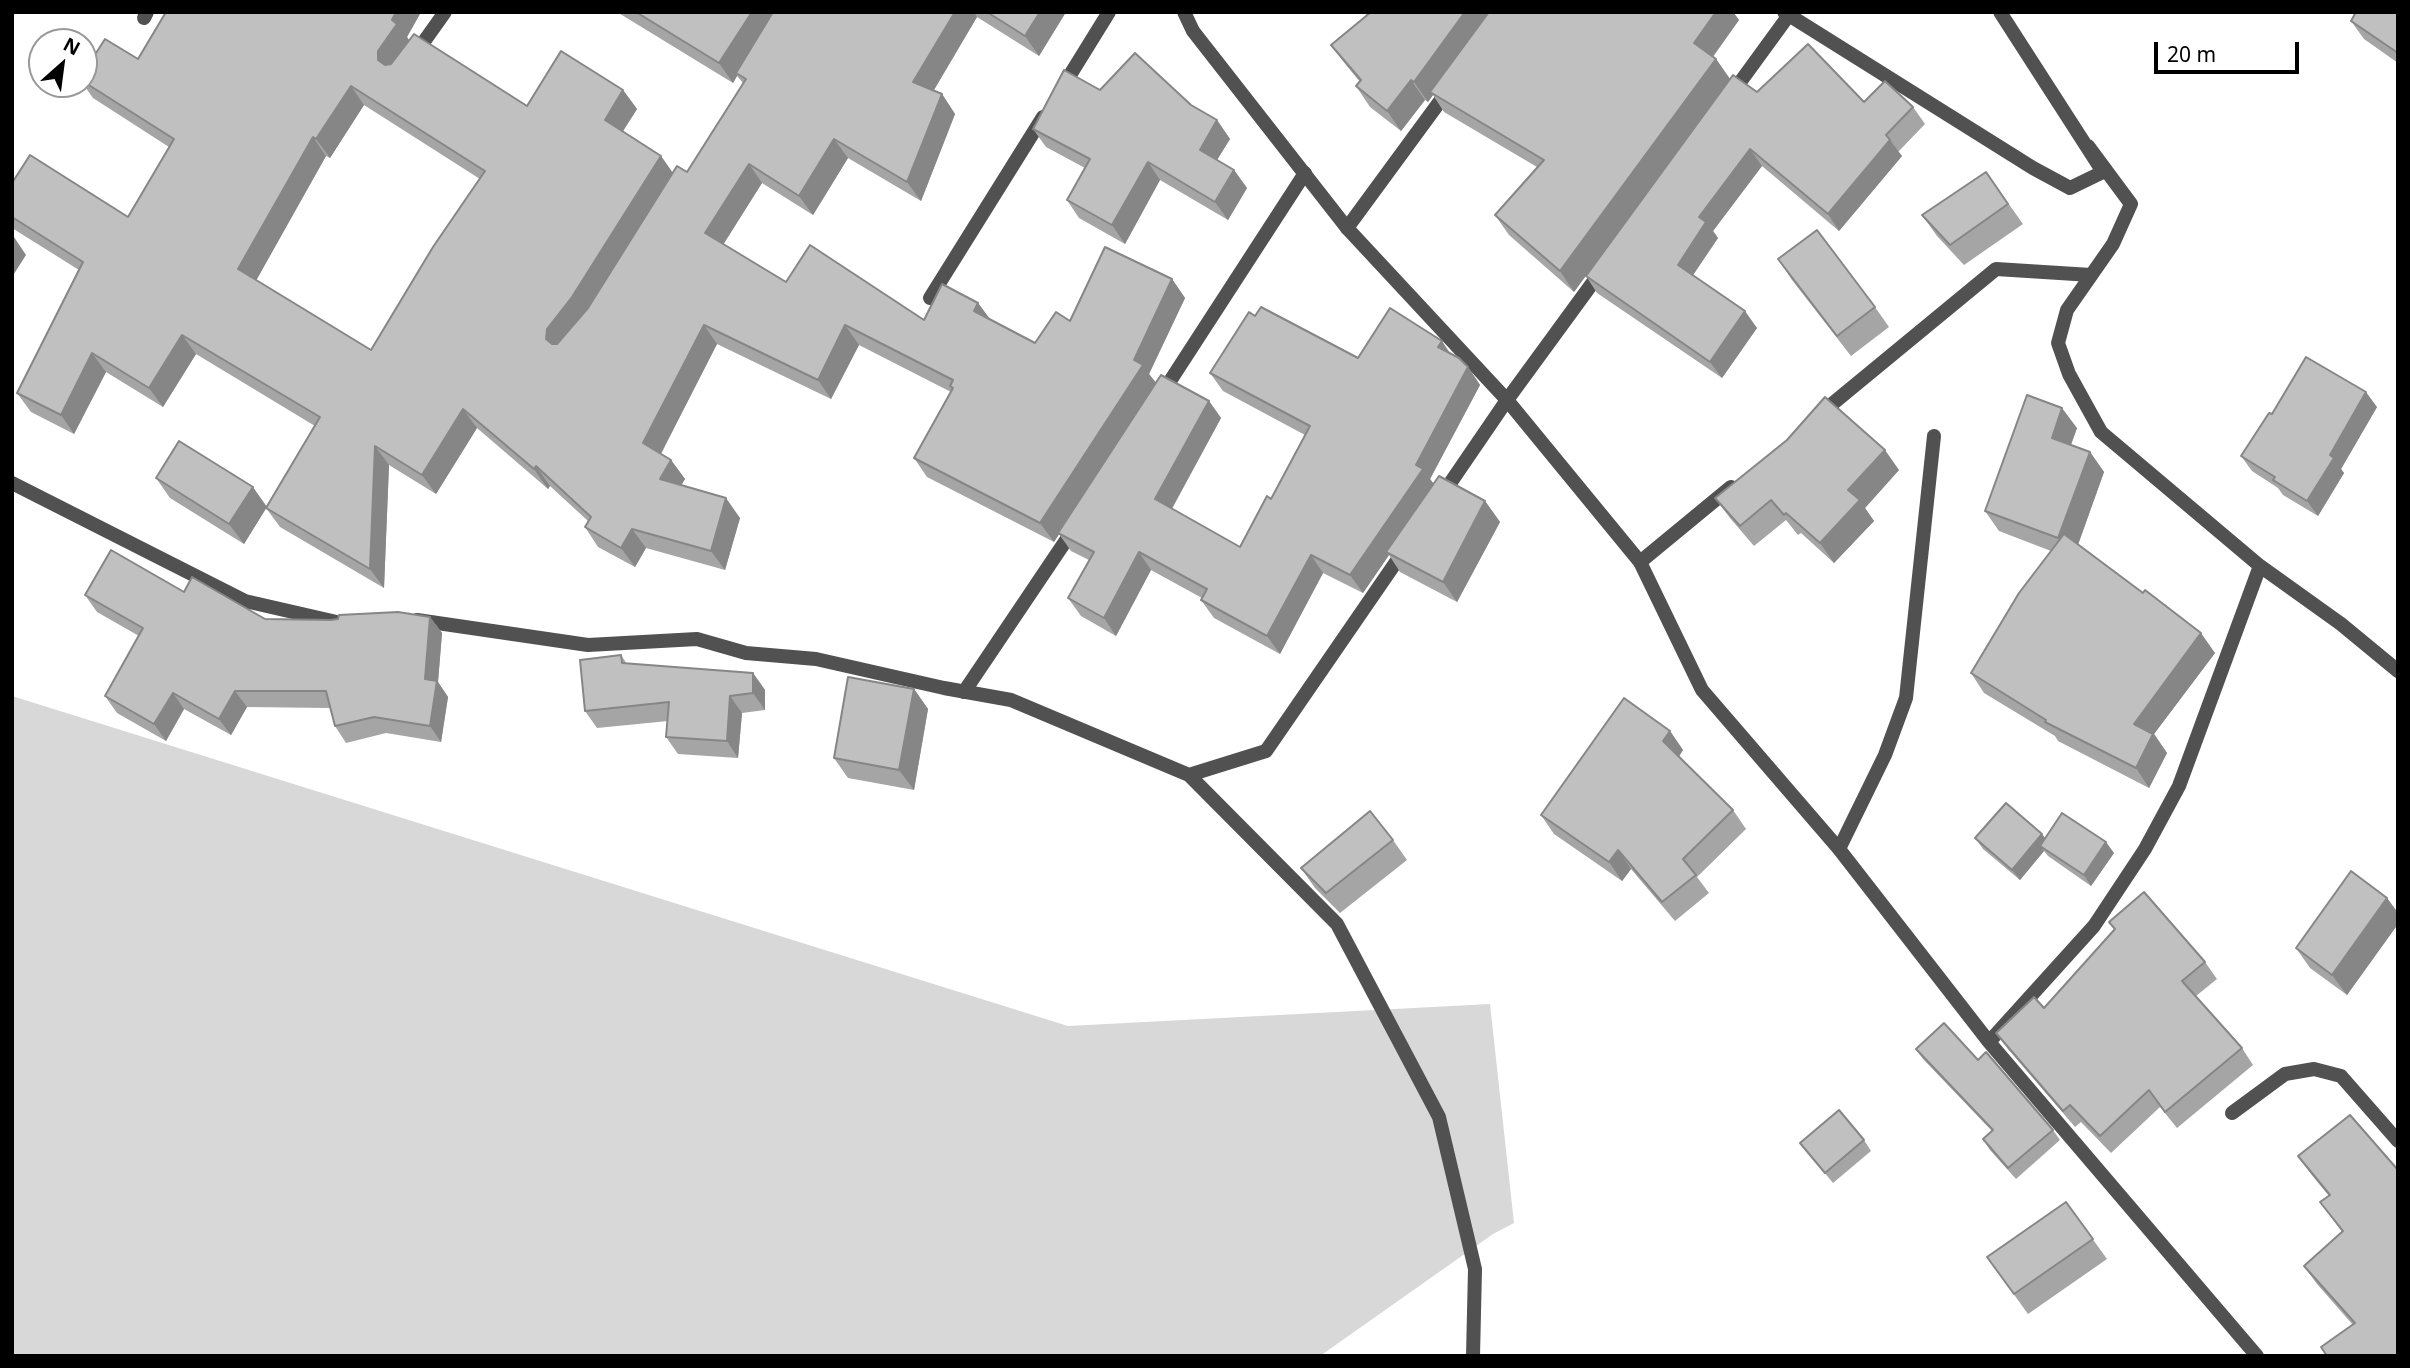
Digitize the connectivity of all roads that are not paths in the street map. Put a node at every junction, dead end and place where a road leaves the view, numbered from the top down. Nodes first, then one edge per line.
1 (445, 12) edge
2 (1109, 12) edge
3 (1184, 12) edge
4 (2000, 12) edge
5 (1787, 14) edge
6 (408, 65) edge
7 (1458, 77) edge
8 (1724, 103) edge
9 (2088, 146) junction
10 (1305, 173) junction
11 (1347, 228) junction
12 (1612, 257) edge
13 (2091, 275) junction
14 (930, 298) dead end
15 (1507, 400) junction
16 (1156, 403) edge
17 (1813, 420) edge
18 (1934, 436) dead end
19 (1737, 482) edge
20 (12, 483) edge
21 (1430, 513) edge
22 (1082, 517) edge
23 (1414, 536) edge
24 (1640, 562) junction
25 (2260, 566) junction
26 (398, 620) edge
27 (361, 622) edge
28 (2398, 671) edge
29 (964, 692) junction
30 (1189, 775) junction
31 (1839, 849) junction
32 (1989, 1042) junction
33 (2232, 1113) dead end
34 (2398, 1141) edge
35 (1473, 1356) edge
36 (2257, 1356) edge

1 - 6 street
2 - 14 street
3 - 10 street
4 - 9 street
5 - 8 street
5 - 9 street
7 - 11 street
9 - 13 street
10 - 11 street
10 - 16 street
11 - 15 street
12 - 15 street
13 - 17 street
13 - 25 street
15 - 21 street
15 - 24 street
18 - 31 street
19 - 24 street
20 - 27 street
22 - 29 street
23 - 30 street
24 - 31 street
25 - 28 street
25 - 32 street
26 - 29 street
29 - 30 street
30 - 35 street
31 - 32 street
32 - 36 street
33 - 34 street

